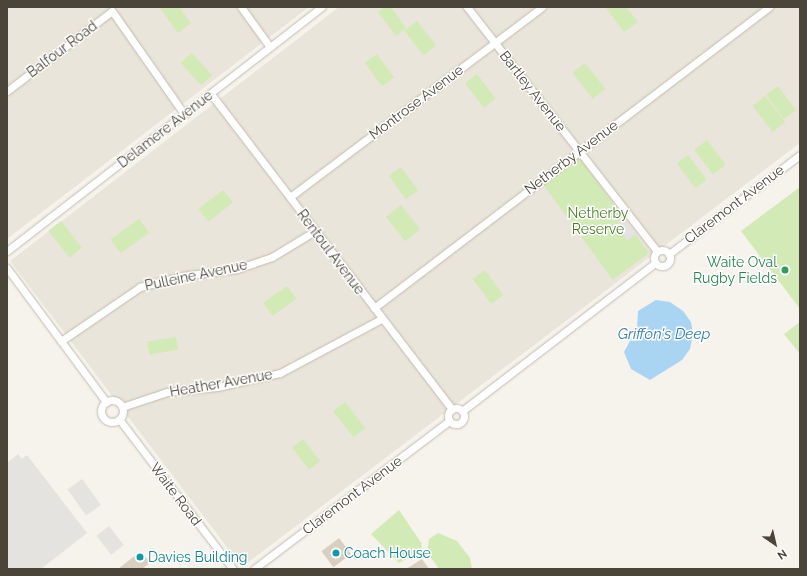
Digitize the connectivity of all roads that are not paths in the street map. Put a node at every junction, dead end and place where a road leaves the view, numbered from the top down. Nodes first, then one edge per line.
1 (241, 7) edge
2 (322, 7) edge
3 (467, 7) edge
4 (542, 7) edge
5 (769, 7) edge
6 (495, 42) junction
7 (270, 48) junction
8 (7, 91) edge
9 (211, 94) junction
10 (184, 114) junction
11 (580, 150) junction
12 (800, 155) edge
13 (290, 197) junction
14 (315, 231) junction
15 (7, 251) edge
16 (657, 251) junction
17 (669, 254) junction
18 (655, 263) junction
19 (7, 268) edge
20 (374, 308) junction
21 (382, 318) junction
22 (61, 341) junction
23 (106, 402) junction
24 (122, 407) junction
25 (452, 409) junction
26 (462, 411) junction
27 (119, 419) junction
28 (449, 421) junction
29 (233, 569) edge
30 (254, 569) edge

1 - 7 street
2 - 7 street, Delamere Avenue
3 - 6 street, Bartley Avenue
4 - 6 street, Montrose Avenue
5 - 11 street, Netherby Avenue
6 - 11 street, Bartley Avenue
6 - 13 street, Montrose Avenue
7 - 9 street, Delamere Avenue
8 - 10 street, Balfour Road
9 - 10 street, Delamere Avenue
9 - 13 street, Rentoul Avenue
10 - 15 street, Delamere Avenue
11 - 16 street, Bartley Avenue
11 - 20 street, Netherby Avenue
12 - 17 street, Claremont Avenue
13 - 14 street, Rentoul Avenue
14 - 20 street, Rentoul Avenue
14 - 22 street, Pulleine Avenue
16 - 17 street
16 - 18 street
17 - 18 street
18 - 26 street
19 - 22 street
20 - 21 street, Rentoul Avenue
21 - 24 street, Heather Avenue
21 - 25 street, Rentoul Avenue
22 - 23 street
23 - 24 street
23 - 27 street
24 - 27 street
25 - 26 street
25 - 28 street
26 - 28 street
27 - 29 street, Waite Road
28 - 30 street, Claremont Avenue

